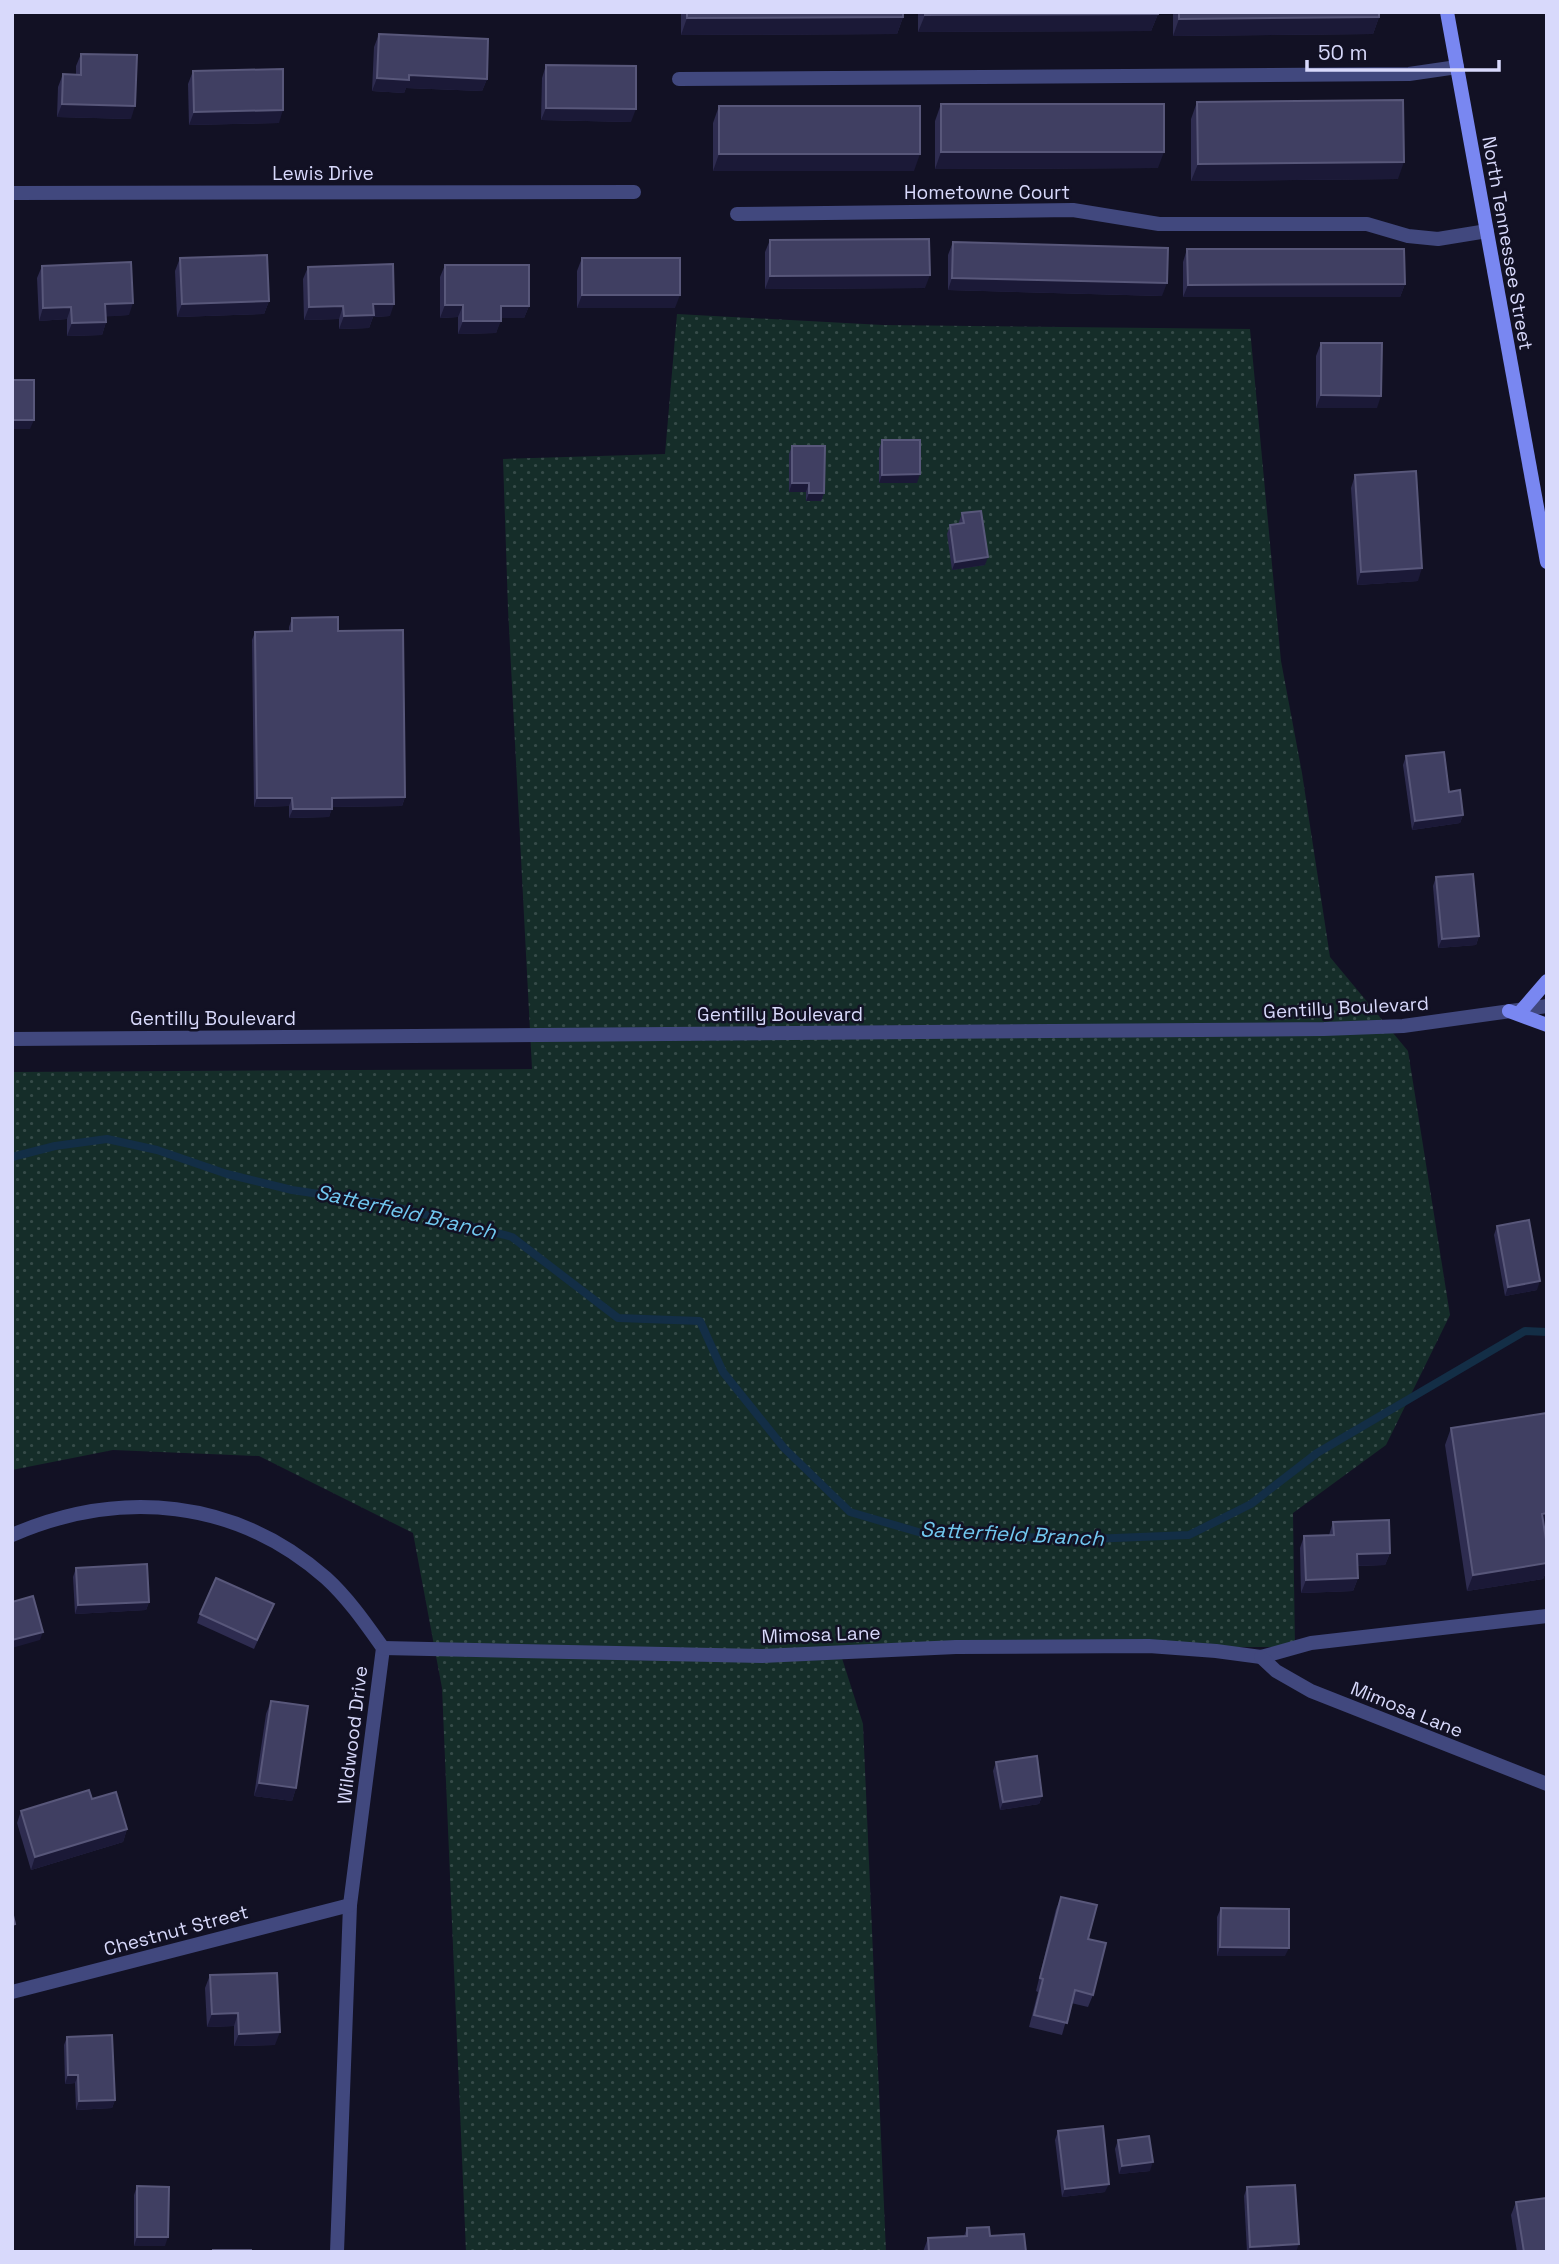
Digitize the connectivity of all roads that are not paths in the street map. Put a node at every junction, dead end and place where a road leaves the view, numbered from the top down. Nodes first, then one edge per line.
1 (1447, 12) edge
2 (1457, 67) junction
3 (679, 79) dead end
4 (634, 192) dead end
5 (12, 193) edge
6 (737, 214) dead end
7 (1487, 231) junction
8 (1547, 562) edge
9 (1547, 981) edge
10 (1547, 1006) edge
11 (1516, 1011) junction
12 (1547, 1025) edge
13 (12, 1039) edge
14 (12, 1535) edge
15 (1547, 1616) edge
16 (383, 1648) junction
17 (1261, 1657) junction
18 (1547, 1784) edge
19 (350, 1905) junction
20 (12, 1992) edge
21 (337, 2252) edge

1 - 2 main road, North Tennessee Street
2 - 3 street
2 - 7 main road, North Tennessee Street
4 - 5 street, Lewis Drive
6 - 7 street, Hometowne Court
7 - 8 main road, North Tennessee Street
9 - 11 main road
10 - 11 street, Gentilly Boulevard
11 - 12 main road
11 - 13 street, Gentilly Boulevard
14 - 16 street, Wildwood Drive
15 - 17 street, Mimosa Lane
16 - 17 street, Mimosa Lane
16 - 19 street, Wildwood Drive
17 - 18 street, Mimosa Lane
19 - 20 street, Chestnut Street
19 - 21 street, Wildwood Drive

